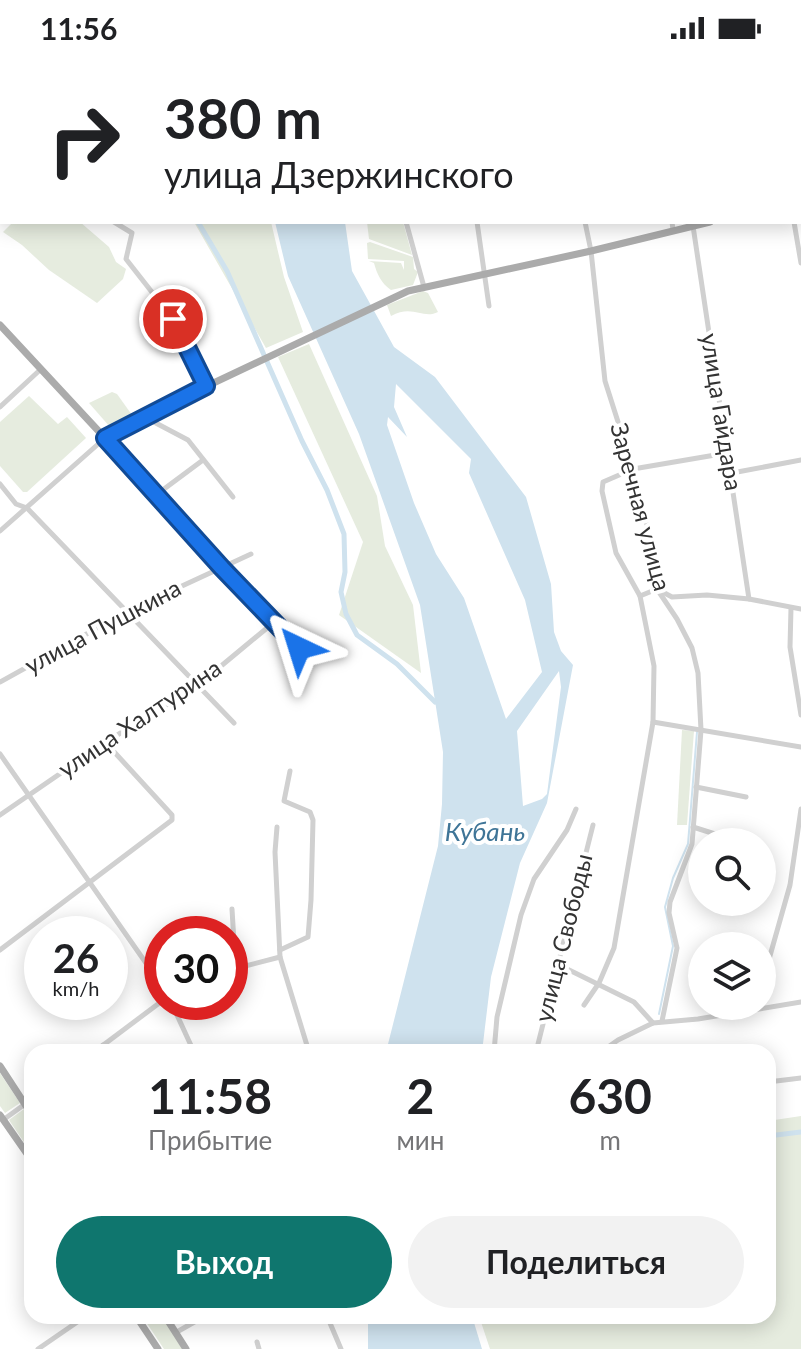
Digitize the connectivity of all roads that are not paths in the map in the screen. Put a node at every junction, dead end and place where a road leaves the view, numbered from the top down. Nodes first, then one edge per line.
1 (117, 224) edge
2 (407, 224) edge
3 (477, 224) edge
4 (585, 224) edge
5 (702, 224) edge
6 (794, 224) edge
7 (673, 226) edge
8 (693, 226) junction
9 (591, 251) junction
10 (801, 263) edge
11 (484, 274) junction
12 (424, 287) junction
13 (489, 306) dead end
14 (0, 325) edge
15 (41, 369) junction
16 (206, 386) junction
17 (0, 407) edge
18 (148, 414) junction
19 (105, 438) junction
20 (727, 453) junction
21 (203, 460) junction
22 (801, 460) edge
23 (633, 469) junction
24 (732, 473) junction
25 (0, 484) edge
26 (156, 495) junction
27 (233, 497) dead end
28 (27, 508) junction
29 (0, 531) edge
30 (251, 554) dead end
31 (222, 568) junction
32 (657, 589) junction
33 (640, 596) junction
34 (749, 599) junction
35 (791, 608) junction
36 (801, 609) edge
37 (128, 611) junction
38 (272, 617) junction
39 (295, 656) dead end
40 (0, 682) edge
41 (197, 686) junction
42 (801, 715) edge
43 (653, 722) junction
44 (234, 723) dead end
45 (701, 730) junction
46 (106, 742) junction
47 (801, 747) edge
48 (0, 754) edge
49 (290, 771) dead end
50 (696, 787) junction
51 (28, 795) junction
52 (746, 797) dead end
53 (576, 809) dead end
54 (801, 809) edge
55 (0, 815) edge
56 (593, 825) dead end
57 (277, 827) dead end
58 (693, 827) junction
59 (696, 828) edge
60 (91, 882) junction
61 (232, 909) dead end
62 (232, 916) edge
63 (776, 934) edge
64 (0, 950) edge
65 (280, 954) junction
66 (144, 960) edge
67 (248, 964) edge
68 (559, 965) junction
69 (599, 983) junction
70 (801, 1002) edge
71 (584, 1005) dead end
72 (776, 1006) edge
73 (144, 1014) edge
74 (179, 1020) edge
75 (688, 1020) edge
76 (662, 1021) junction
77 (653, 1023) junction
78 (104, 1044) edge
79 (190, 1044) edge
80 (307, 1044) edge
81 (495, 1044) edge
82 (538, 1044) edge
83 (612, 1044) edge
84 (0, 1066) edge
85 (801, 1078) edge
86 (776, 1081) edge
87 (24, 1097) edge
88 (24, 1104) edge
89 (2, 1117) edge
90 (24, 1149) edge
91 (74, 1324) edge
92 (141, 1324) edge
93 (170, 1324) edge
94 (191, 1324) edge
95 (330, 1324) edge
96 (175, 1333) junction
97 (257, 1342) dead end
98 (38, 1349) edge
99 (158, 1349) edge
100 (186, 1349) edge
101 (259, 1349) edge
102 (341, 1349) edge

1 - 16 street
2 - 12 street
3 - 11 street
4 - 9 street, Заречная улица
5 - 8 main road
6 - 10 street
7 - 8 main road
7 - 9 main road
8 - 20 street, улица Гайдара
9 - 11 main road
9 - 23 street, Заречная улица
11 - 12 main road
11 - 13 street
12 - 16 main road
14 - 15 main road
15 - 17 street
15 - 19 main road
16 - 18 main road
18 - 19 main road
18 - 21 street
19 - 26 street
19 - 28 street
20 - 23 street
20 - 24 street, улица Гайдара
21 - 26 street
21 - 27 street
22 - 24 street
23 - 32 street, Заречная улица
23 - 33 street
24 - 34 street, улица Гайдара
25 - 28 street
26 - 31 street
28 - 29 street
28 - 37 street
30 - 31 street, улица Пушкина
31 - 37 street, улица Пушкина
31 - 38 street
32 - 33 street
32 - 34 street
32 - 45 street, Заречная улица
33 - 43 street
34 - 35 street
35 - 36 street
35 - 42 street
37 - 40 street, улица Пушкина
37 - 41 street
38 - 39 street
38 - 41 street, улица Халтурина
41 - 44 street
41 - 46 street, улица Халтурина
43 - 45 street
43 - 69 street
45 - 47 street
45 - 50 street, Заречная улица
46 - 51 street, улица Халтурина
46 - 60 street
48 - 51 street
49 - 65 street
50 - 52 street
50 - 58 street, Заречная улица
51 - 55 street, улица Халтурина
51 - 60 street
53 - 81 street
54 - 63 street
56 - 68 street, улица Свободы
57 - 65 street
58 - 59 street
58 - 76 street, Заречная улица
60 - 64 street
60 - 66 street
61 - 62 street
65 - 67 street
65 - 80 street
68 - 69 street
68 - 82 street, улица Свободы
69 - 71 street
69 - 77 street
70 - 72 street
73 - 78 street
74 - 79 street
75 - 76 street
76 - 77 street
77 - 83 street
84 - 87 main road
85 - 86 street
88 - 89 street
89 - 90 main road
91 - 98 street
92 - 99 main road
93 - 96 main road
94 - 96 street
95 - 102 street
96 - 100 main road
97 - 101 street

